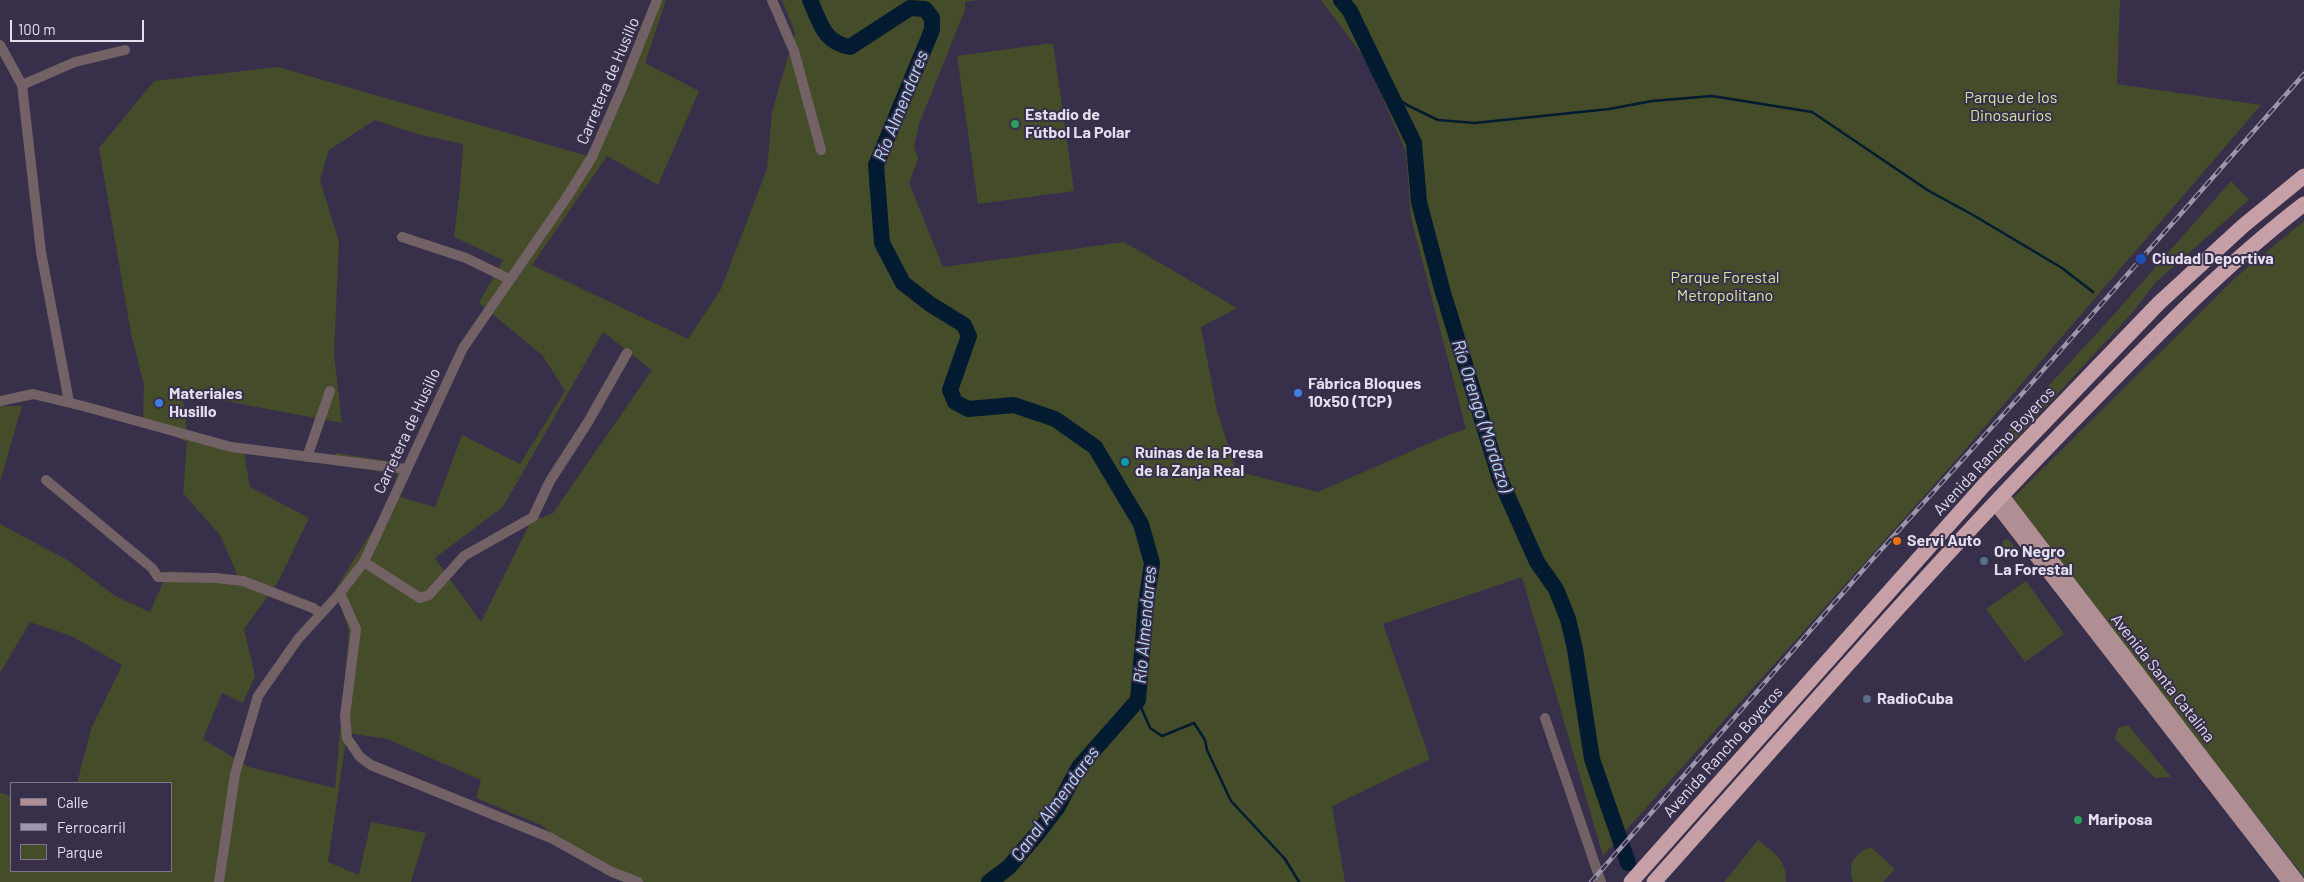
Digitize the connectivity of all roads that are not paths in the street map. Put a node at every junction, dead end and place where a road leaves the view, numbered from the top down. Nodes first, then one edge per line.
1 (657, 0) edge
2 (772, 0) edge
3 (0, 45) edge
4 (125, 50) dead end
5 (22, 85) junction
6 (821, 150) dead end
7 (2304, 176) edge
8 (2304, 204) edge
9 (402, 237) dead end
10 (509, 279) junction
11 (628, 353) dead end
12 (330, 391) dead end
13 (0, 401) edge
14 (69, 402) junction
15 (307, 456) junction
16 (2008, 459) junction
17 (406, 470) junction
18 (46, 480) dead end
19 (2000, 496) junction
20 (1954, 519) junction
21 (364, 562) junction
22 (340, 593) junction
23 (321, 614) junction
24 (1545, 718) dead end
25 (1657, 878) edge
26 (219, 882) edge
27 (638, 882) edge
28 (1601, 882) edge
29 (1631, 882) edge
30 (2288, 882) edge
31 (2299, 882) edge

1 - 10 street, Carretera de Husillo
2 - 6 street
3 - 5 street
4 - 5 street
5 - 14 street
7 - 16 highway, Avenida Rancho Boyeros
8 - 19 highway
9 - 10 street
10 - 17 street, Carretera de Husillo
11 - 21 street
12 - 15 street
13 - 14 street
14 - 15 street
15 - 17 street
16 - 19 highway
16 - 20 highway, Avenida Rancho Boyeros
17 - 21 street, Carretera de Husillo
18 - 23 street
19 - 20 highway
19 - 25 highway
19 - 30 main road, Avenida Santa Catalina
19 - 31 main road, Avenida Santa Catalina
20 - 29 highway, Avenida Rancho Boyeros
21 - 22 street, Carretera de Husillo
22 - 23 street, Carretera de Husillo
22 - 27 street
23 - 26 street, Carretera de Husillo
24 - 28 street

